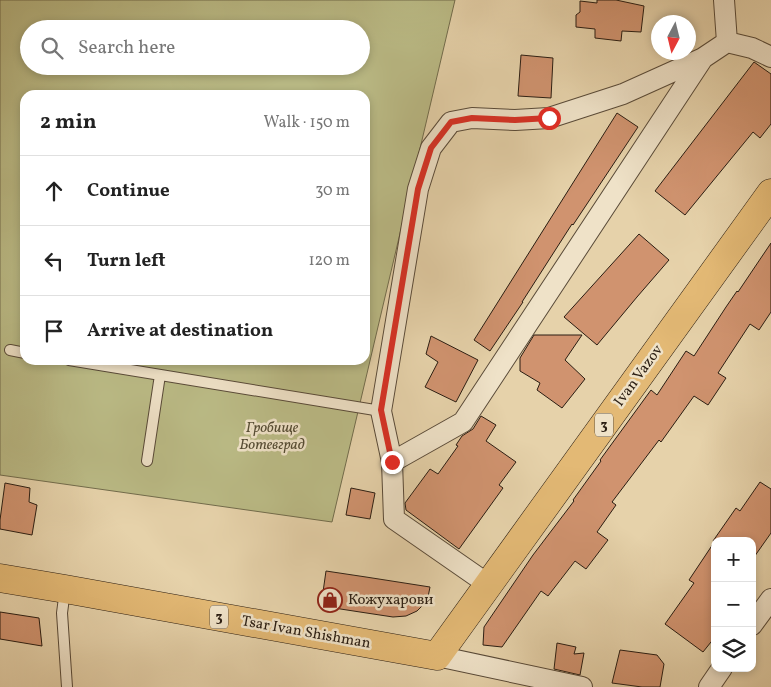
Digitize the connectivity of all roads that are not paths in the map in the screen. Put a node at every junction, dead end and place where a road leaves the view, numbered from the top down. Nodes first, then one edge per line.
1 (724, 0) edge
2 (727, 42) junction
3 (771, 57) edge
4 (703, 58) junction
5 (771, 194) edge
6 (10, 350) dead end
7 (20, 352) edge
8 (99, 365) edge
9 (160, 375) junction
10 (381, 410) junction
11 (147, 461) dead end
12 (392, 462) junction
13 (0, 580) edge
14 (488, 585) junction
15 (65, 589) junction
16 (771, 599) edge
17 (756, 620) edge
18 (437, 656) junction
19 (719, 672) edge
20 (67, 687) edge
21 (582, 687) edge
22 (709, 687) edge

1 - 2 street
2 - 3 street
2 - 4 street
4 - 10 street
4 - 12 street
5 - 14 main road, Ivan Vazov / 3
6 - 7 lane
8 - 9 lane
9 - 10 lane
9 - 11 lane
10 - 12 street
12 - 14 street
13 - 15 main road, Tsar Ivan Shishman / 3
14 - 18 main road, Ivan Vazov / 3
15 - 18 main road, Tsar Ivan Shishman / 3
15 - 20 lane
16 - 17 street
18 - 21 street, Tsar Ivan Shishman
19 - 22 street

